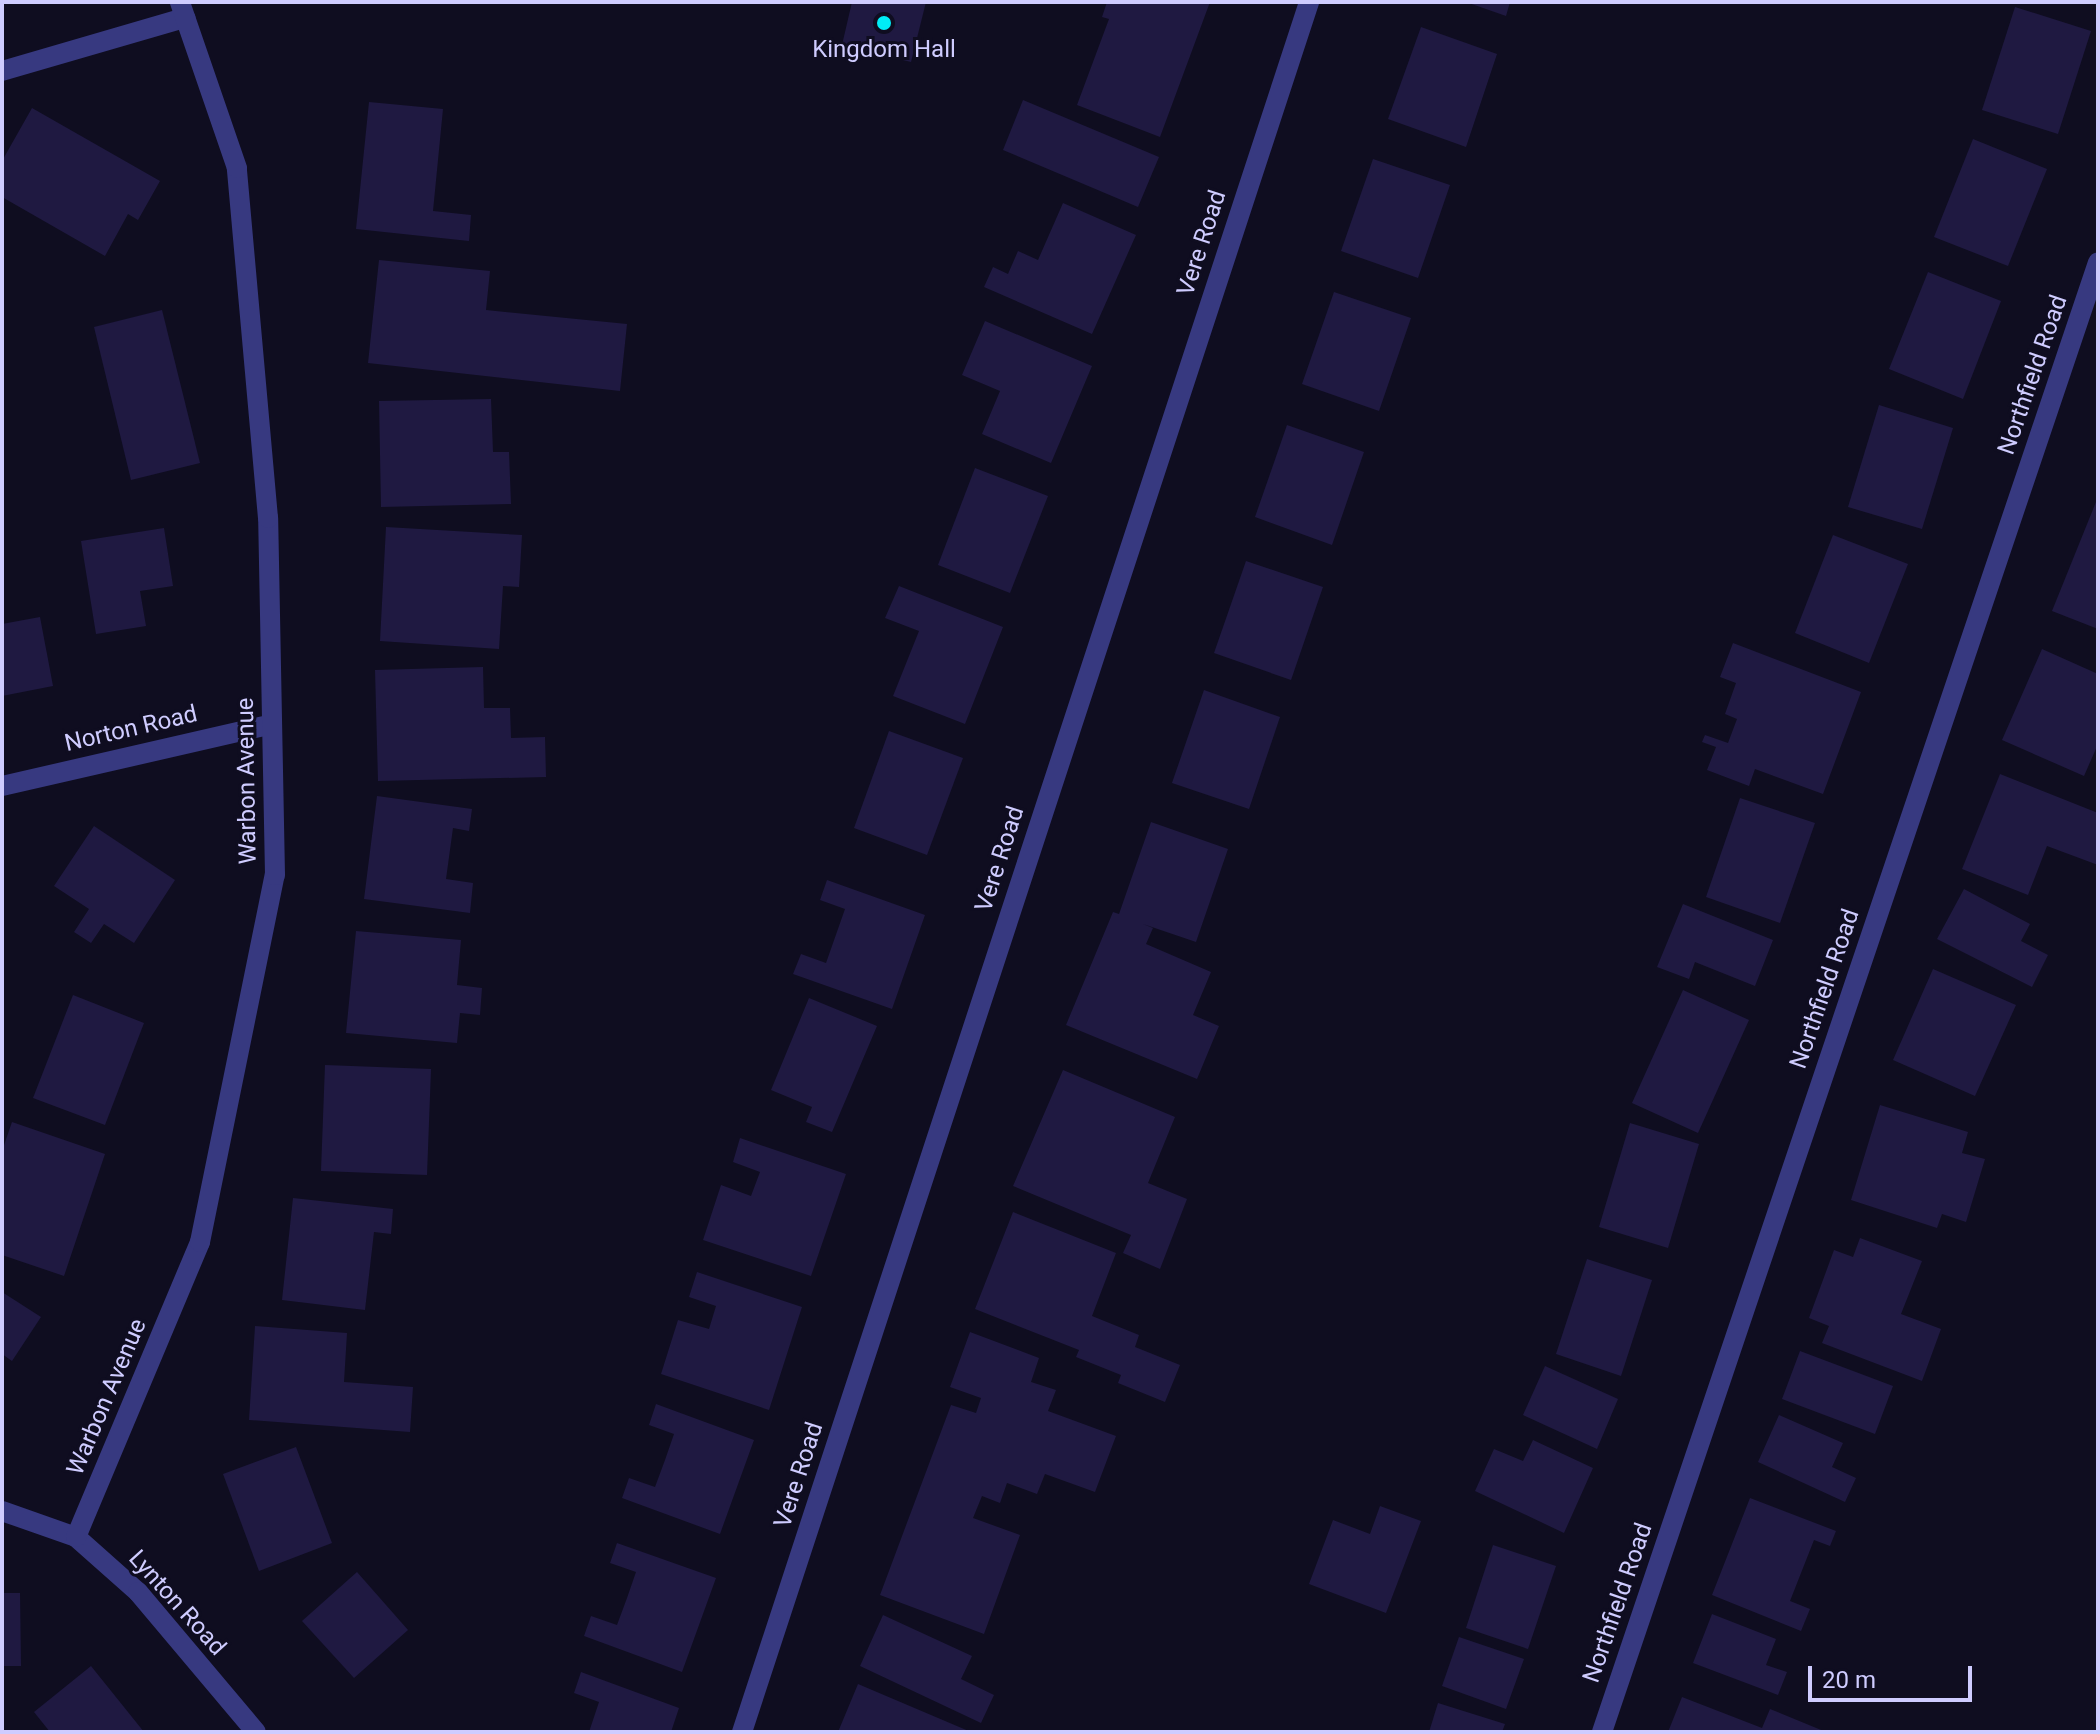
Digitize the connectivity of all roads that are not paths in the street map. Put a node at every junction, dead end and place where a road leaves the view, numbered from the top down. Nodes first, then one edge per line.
1 (1309, 2) edge
2 (182, 10) edge
3 (2, 71) edge
4 (2098, 262) edge
5 (272, 724) junction
6 (2, 786) edge
7 (2, 1511) edge
8 (76, 1537) junction
9 (256, 1732) edge
10 (742, 1732) edge
11 (1602, 1732) edge

1 - 10 street, Vere Road
2 - 3 street
2 - 5 street, Warbon Avenue
4 - 11 street, Northfield Road
5 - 6 street, Norton Road
5 - 8 street, Warbon Avenue
7 - 8 street, Lynton Road
8 - 9 street, Lynton Road

